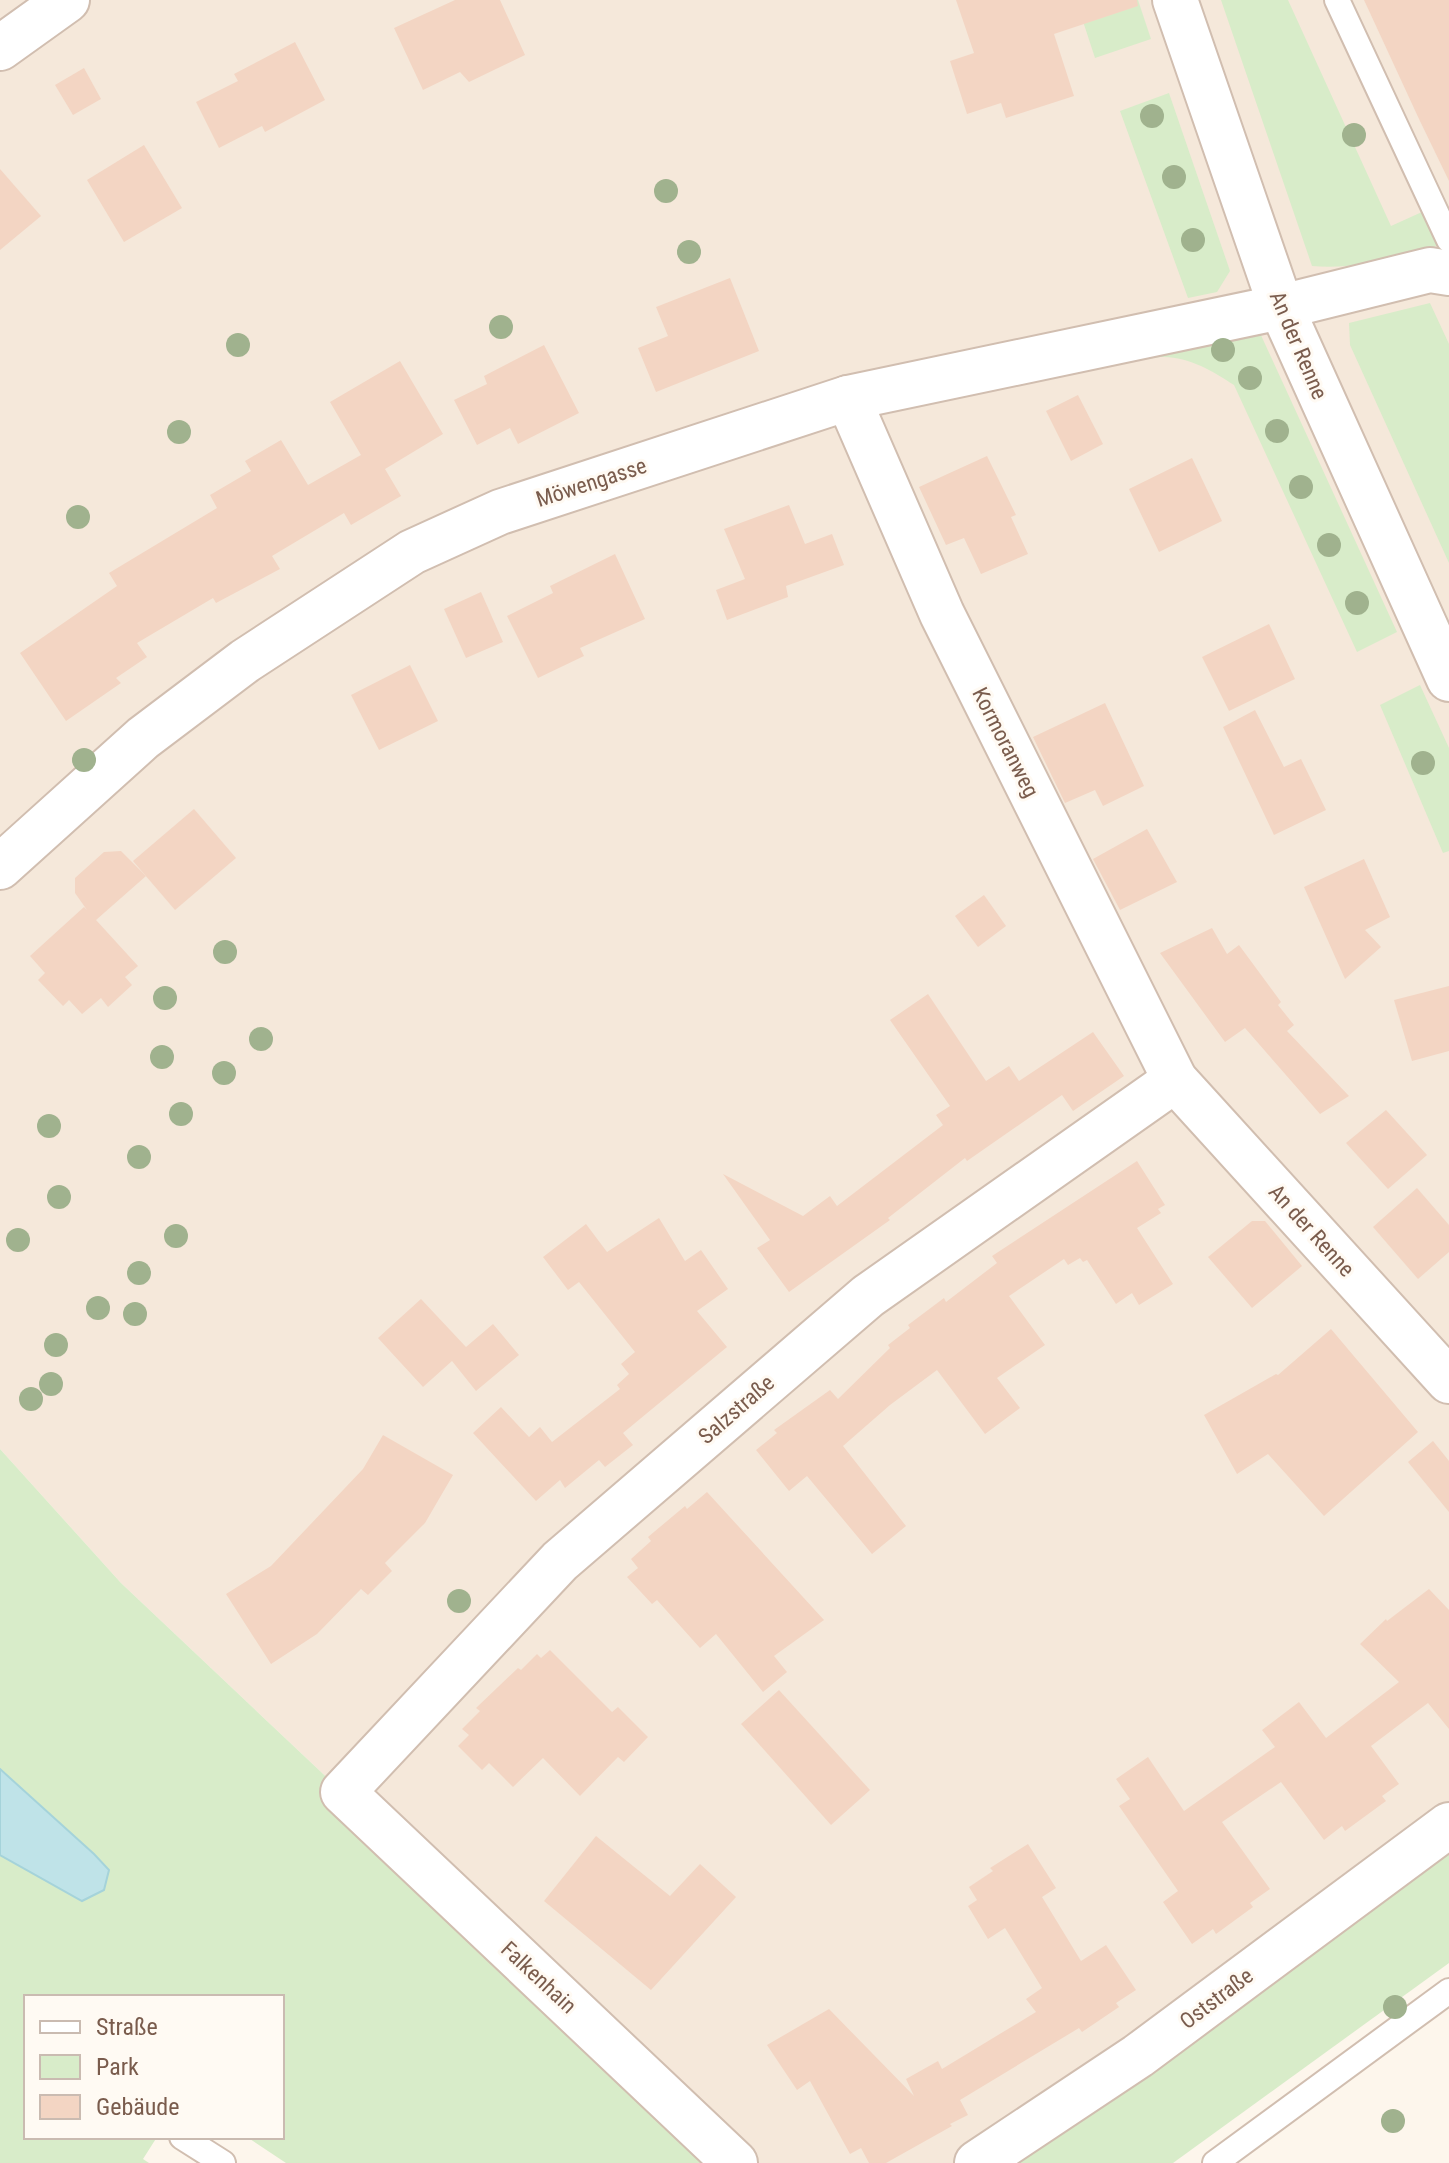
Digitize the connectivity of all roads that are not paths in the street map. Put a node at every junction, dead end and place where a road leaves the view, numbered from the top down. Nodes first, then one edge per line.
1 (67, 0) edge
2 (1175, 0) edge
3 (1337, 0) edge
4 (0, 48) edge
5 (1449, 240) edge
6 (1449, 273) edge
7 (1281, 307) junction
8 (848, 398) junction
9 (1449, 679) edge
10 (0, 867) edge
11 (1175, 1080) junction
12 (1449, 1381) edge
13 (343, 1792) joint
14 (1449, 1825) edge
15 (1449, 1991) edge
16 (185, 2139) edge
17 (223, 2163) edge
18 (735, 2163) edge
19 (977, 2163) edge
20 (1215, 2163) edge

1 - 4 street
2 - 7 street, An der Renne
3 - 5 lane
6 - 7 street, Möwengasse
7 - 8 street, Möwengasse
7 - 9 street, An der Renne
8 - 10 street, Möwengasse
8 - 11 street, Kormoranweg
11 - 12 street, An der Renne
11 - 13 street, Salzstraße
13 - 18 street, Falkenhain
14 - 19 street, Oststraße
15 - 20 lane
16 - 17 lane

